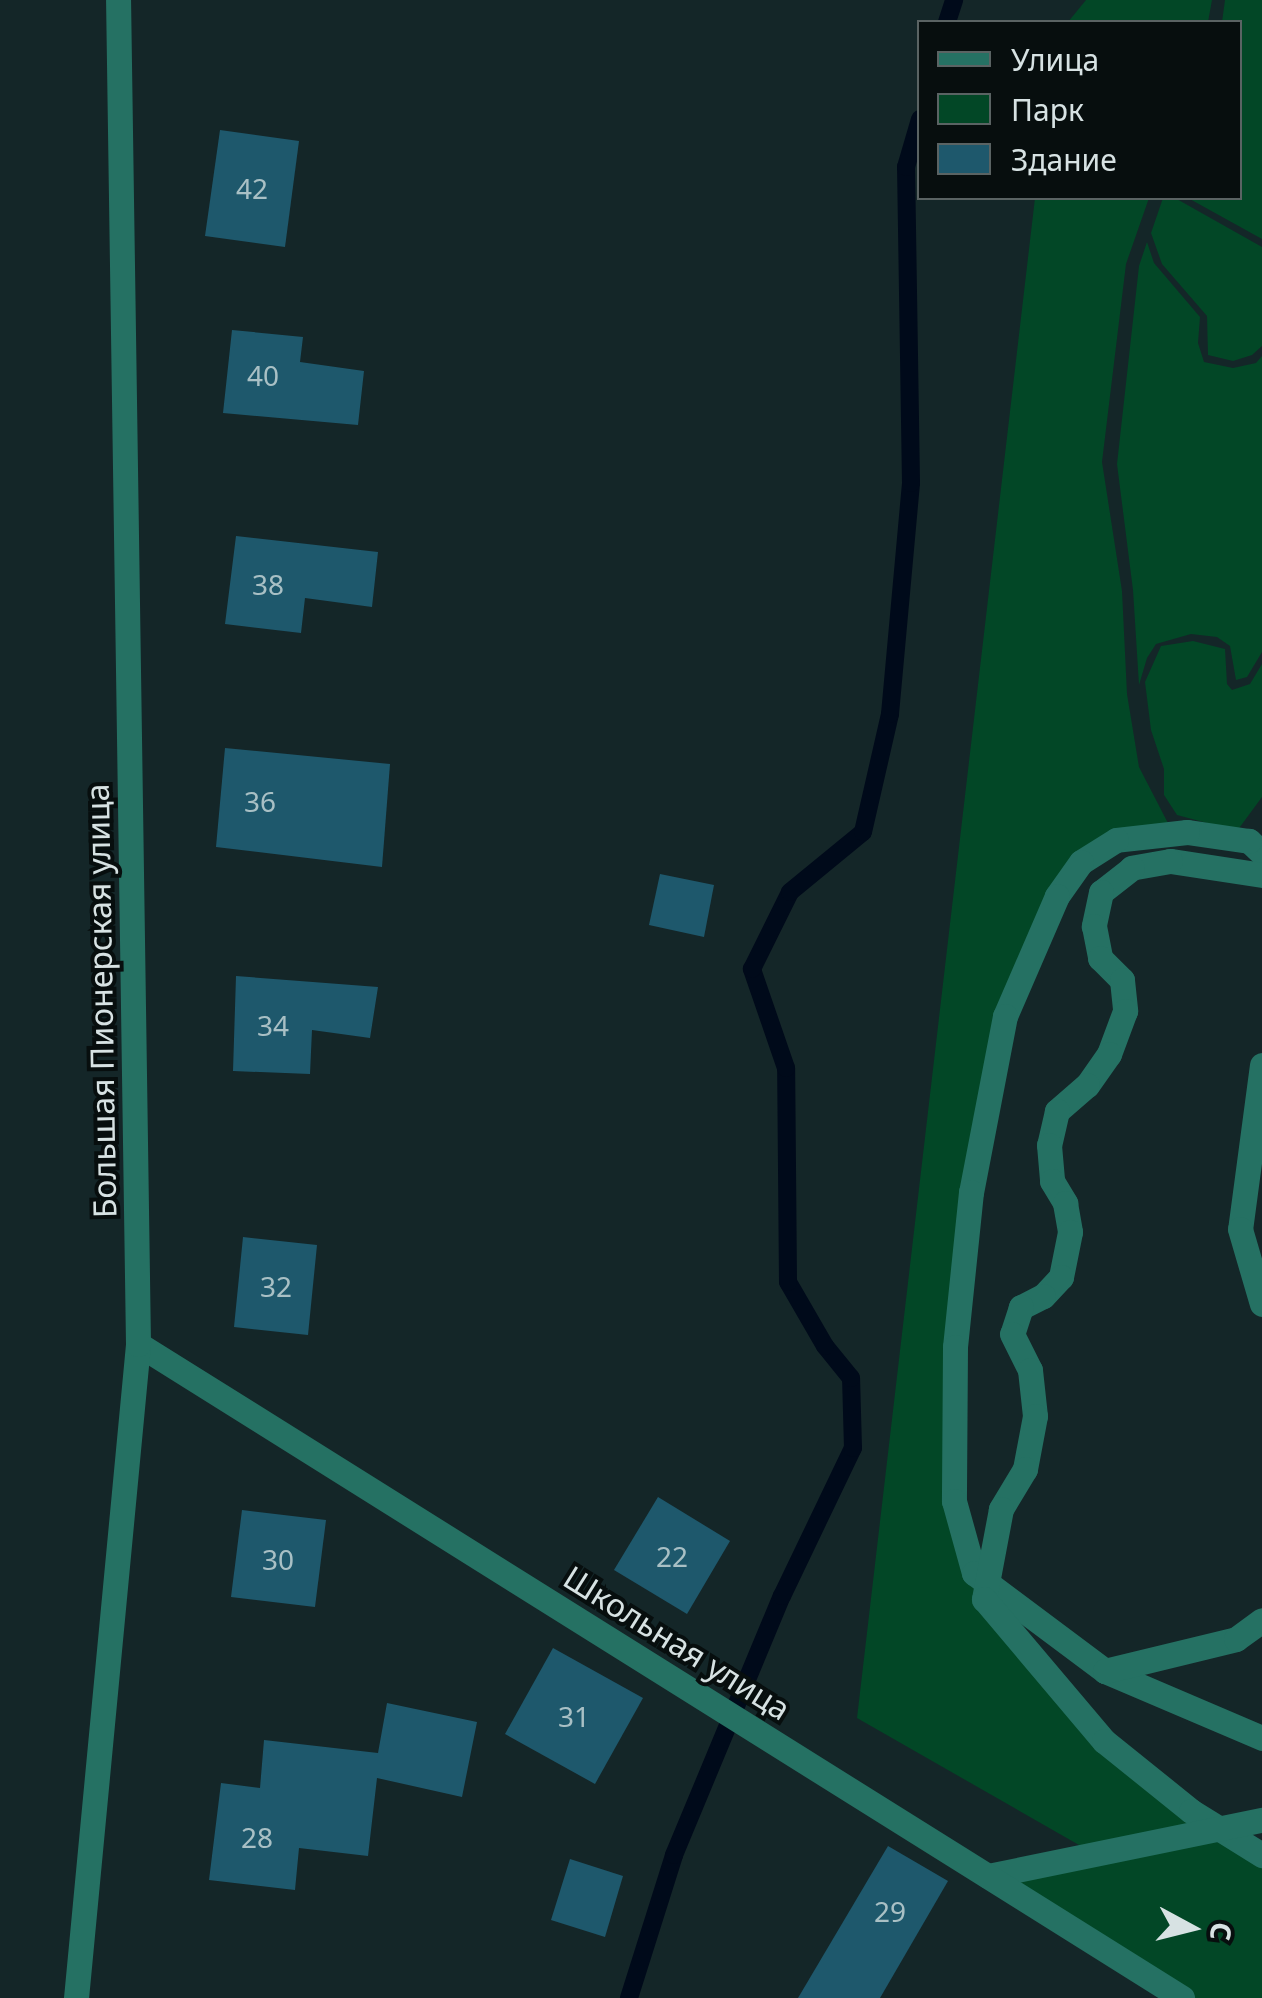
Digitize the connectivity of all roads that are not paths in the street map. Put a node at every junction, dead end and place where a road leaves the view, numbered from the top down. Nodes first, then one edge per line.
1 (118, 0) edge
2 (1262, 853) edge
3 (1262, 875) edge
4 (1262, 1065) edge
5 (1262, 1304) edge
6 (138, 1344) junction
7 (988, 1582) junction
8 (1262, 1620) edge
9 (1105, 1672) junction
10 (1262, 1738) edge
11 (1262, 1820) edge
12 (1220, 1829) junction
13 (1262, 1855) edge
14 (988, 1876) junction
15 (76, 1998) edge
16 (1182, 1998) edge

1 - 6 street, Большая Пионерская улица
2 - 7 street
3 - 7 street
4 - 5 street
6 - 14 street, Школьная улица
6 - 15 street, Большая Пионерская улица
7 - 9 street
7 - 12 street
8 - 9 street
9 - 10 street
11 - 12 street
12 - 13 street
12 - 14 street
14 - 16 street, Школьная улица

